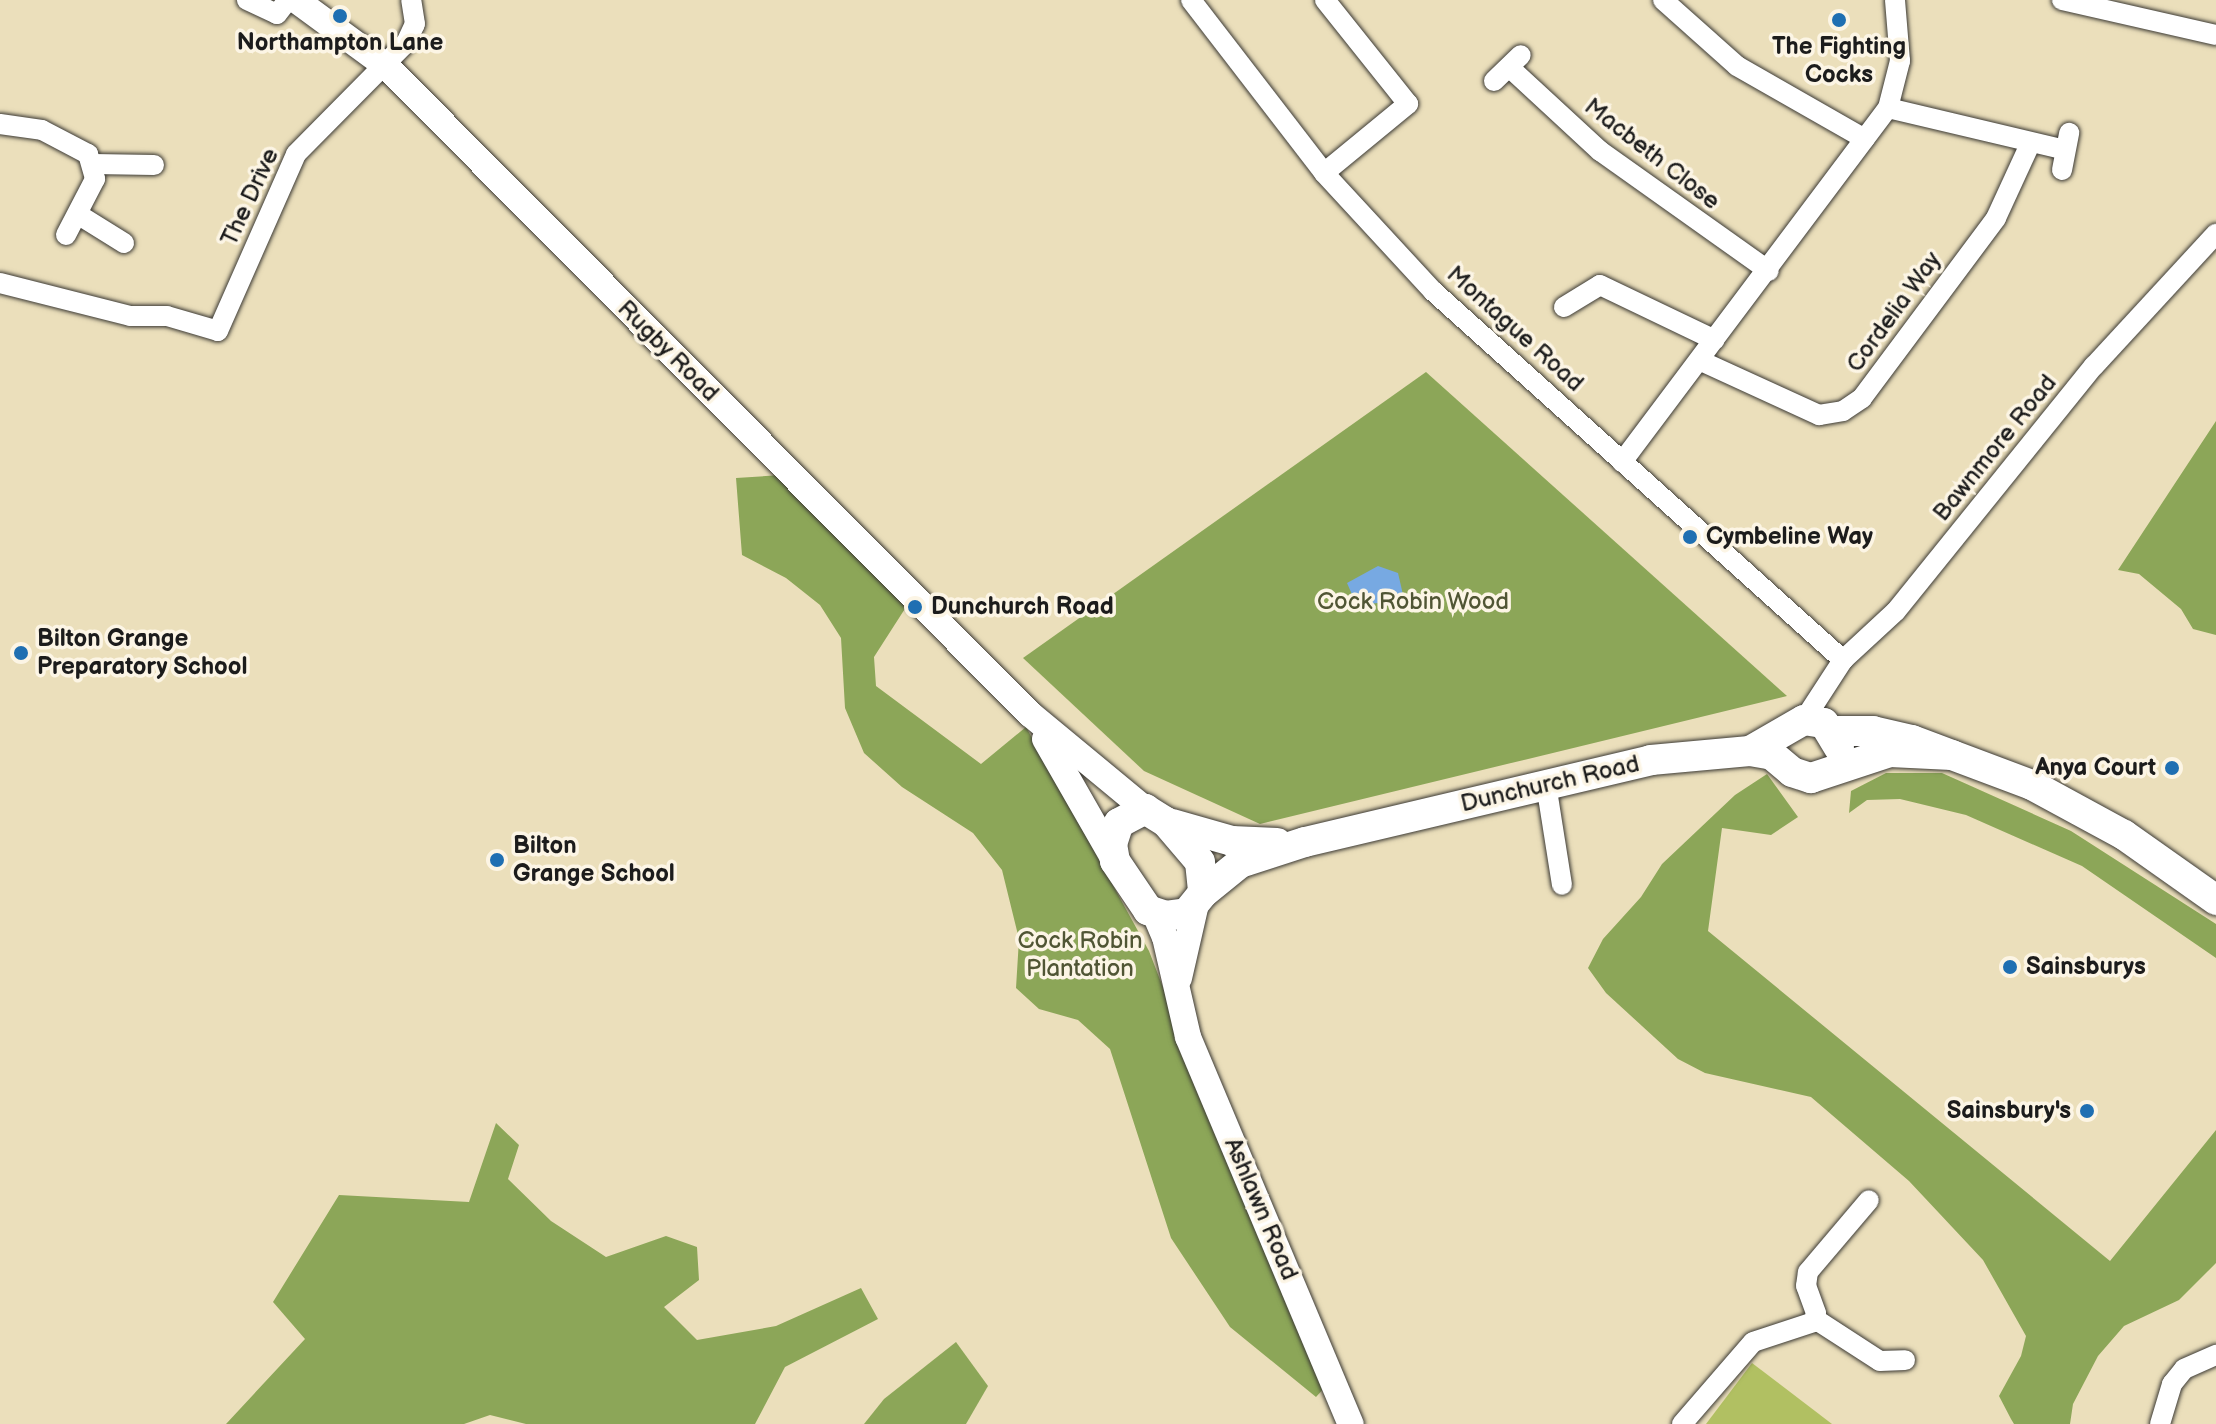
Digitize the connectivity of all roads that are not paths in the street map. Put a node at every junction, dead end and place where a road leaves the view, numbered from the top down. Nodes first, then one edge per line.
1 (247, 0) edge
2 (288, 0) edge
3 (296, 0) edge
4 (411, 0) edge
5 (1191, 0) edge
6 (1325, 0) edge
7 (1663, 0) edge
8 (1895, 0) edge
9 (2062, 0) edge
10 (2216, 35) edge
11 (386, 66) junction
12 (1508, 67) dead end
13 (1888, 108) junction
14 (0, 124) edge
15 (1865, 139) junction
16 (2030, 144) junction
17 (2065, 151) dead end
18 (93, 164) junction
19 (154, 165) dead end
20 (1324, 173) junction
21 (79, 215) junction
22 (2216, 234) edge
23 (66, 235) dead end
24 (124, 243) dead end
25 (1769, 271) junction
26 (0, 283) edge
27 (1564, 307) dead end
28 (1715, 340) junction
29 (1701, 361) junction
30 (1622, 462) junction
31 (1843, 660) junction
32 (1030, 714) junction
33 (1809, 728) junction
34 (1952, 755) junction
35 (1832, 768) junction
36 (1546, 784) junction
37 (1156, 816) junction
38 (1305, 842) junction
39 (1115, 861) junction
40 (1562, 885) dead end
41 (1199, 900) junction
42 (2216, 900) edge
43 (1155, 914) junction
44 (1177, 994) junction
45 (1869, 1200) dead end
46 (1815, 1319) junction
47 (2216, 1355) edge
48 (1905, 1360) dead end
49 (1351, 1424) edge
50 (1682, 1424) edge
51 (2160, 1424) edge

1 - 2 street
3 - 11 main road, Rugby Road
4 - 11 street
5 - 20 street, Montague Road
6 - 20 street
7 - 15 street
8 - 13 street
9 - 10 street
11 - 26 street, The Drive
11 - 32 main road, Rugby Road
12 - 25 street, Macbeth Close
13 - 15 street
13 - 16 street
14 - 18 street
15 - 25 street
16 - 17 street
16 - 29 street, Cordelia Way
18 - 19 street
18 - 21 street
20 - 30 street, Montague Road
21 - 23 street
21 - 24 street
22 - 31 street, Bawnmore Road
25 - 28 street
27 - 28 street
28 - 29 street
29 - 30 street
30 - 31 street, Montague Road
31 - 33 street, Bawnmore Road
32 - 37 main road, Dunchurch Road
32 - 39 main road
33 - 34 highway, Dunchurch Road
33 - 35 highway
33 - 35 highway, Dunchurch Road
33 - 36 highway, Dunchurch Road
34 - 35 highway, Dunchurch Road
34 - 42 highway, Dunchurch Road
36 - 38 highway, Dunchurch Road
36 - 40 street
37 - 38 highway, Dunchurch Road
37 - 39 highway
37 - 41 highway
38 - 41 highway, Dunchurch Road
39 - 43 highway
41 - 43 highway
41 - 44 main road, Ashlawn Road
43 - 44 main road, Ashlawn Road
44 - 49 main road, Ashlawn Road
45 - 46 street
46 - 48 street
46 - 50 street
47 - 51 street

